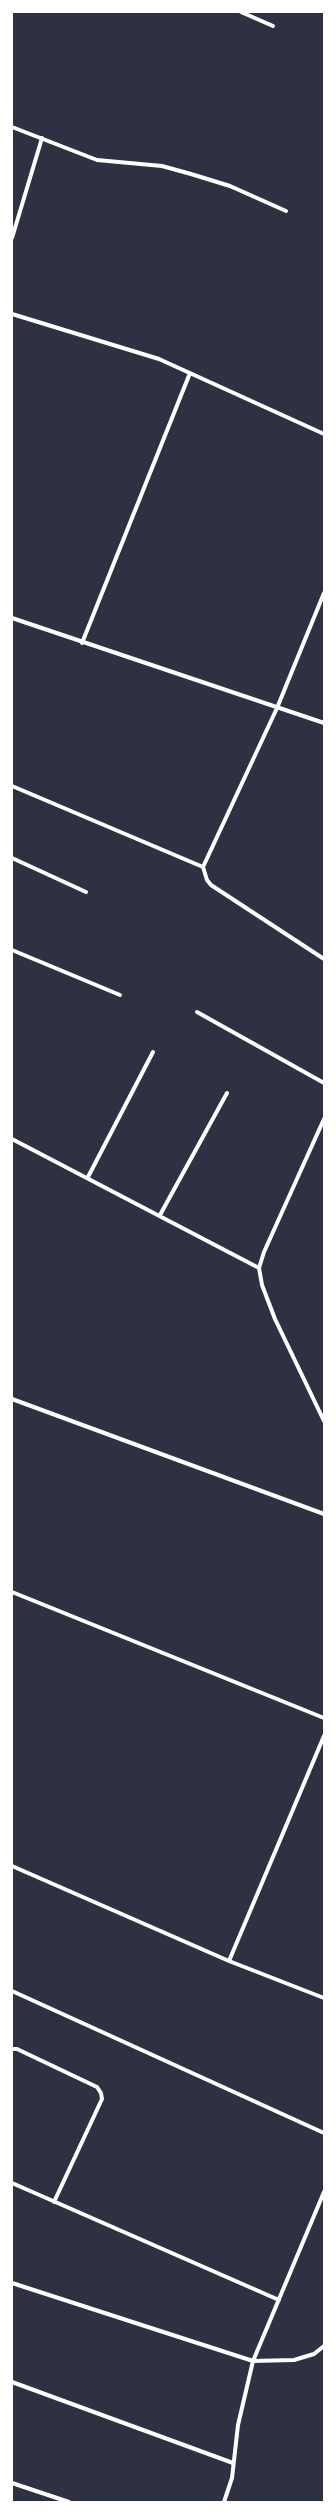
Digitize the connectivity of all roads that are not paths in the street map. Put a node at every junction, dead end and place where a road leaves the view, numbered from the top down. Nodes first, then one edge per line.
1 (241, 12) edge
2 (273, 26) dead end
3 (12, 127) edge
4 (42, 138) junction
5 (286, 211) dead end
6 (12, 238) edge
7 (12, 314) edge
8 (190, 373) junction
9 (324, 434) edge
10 (324, 593) edge
11 (12, 618) edge
12 (82, 643) junction
13 (277, 708) junction
14 (324, 723) edge
15 (12, 786) edge
16 (12, 858) edge
17 (203, 867) junction
18 (86, 892) dead end
19 (12, 950) edge
20 (324, 959) edge
21 (120, 995) dead end
22 (197, 1012) dead end
23 (153, 1052) dead end
24 (324, 1083) edge
25 (227, 1093) dead end
26 (324, 1119) edge
27 (323, 1126) edge
28 (12, 1138) edge
29 (88, 1177) junction
30 (160, 1215) junction
31 (259, 1268) junction
32 (12, 1399) edge
33 (324, 1421) edge
34 (324, 1514) edge
35 (12, 1592) edge
36 (324, 1718) edge
37 (324, 1736) edge
38 (12, 1866) edge
39 (229, 1961) junction
40 (12, 1991) edge
41 (324, 1998) edge
42 (12, 2049) edge
43 (324, 2133) edge
44 (12, 2184) edge
45 (324, 2192) edge
46 (54, 2202) junction
47 (12, 2282) edge
48 (279, 2300) junction
49 (324, 2346) edge
50 (253, 2361) junction
51 (12, 2382) edge
52 (233, 2463) junction
53 (12, 2483) edge
54 (69, 2502) edge
55 (224, 2502) edge

1 - 2 street
3 - 4 street
4 - 5 street
4 - 6 street
7 - 8 street
8 - 9 street
8 - 12 street
10 - 13 street
11 - 12 street
12 - 13 street
13 - 14 street
13 - 17 street
15 - 17 street
16 - 18 street
17 - 20 street
19 - 21 street
22 - 24 street
23 - 29 street
25 - 30 street
26 - 27 street
27 - 31 street
28 - 29 street
29 - 30 street
30 - 31 street
31 - 33 street
32 - 34 street
35 - 36 street
37 - 39 street
38 - 39 street
39 - 41 street
40 - 43 street
42 - 46 street
44 - 46 street
45 - 48 street
46 - 48 street
47 - 50 street
48 - 50 street
49 - 50 street
50 - 52 street
51 - 52 street
52 - 55 street
53 - 54 street

